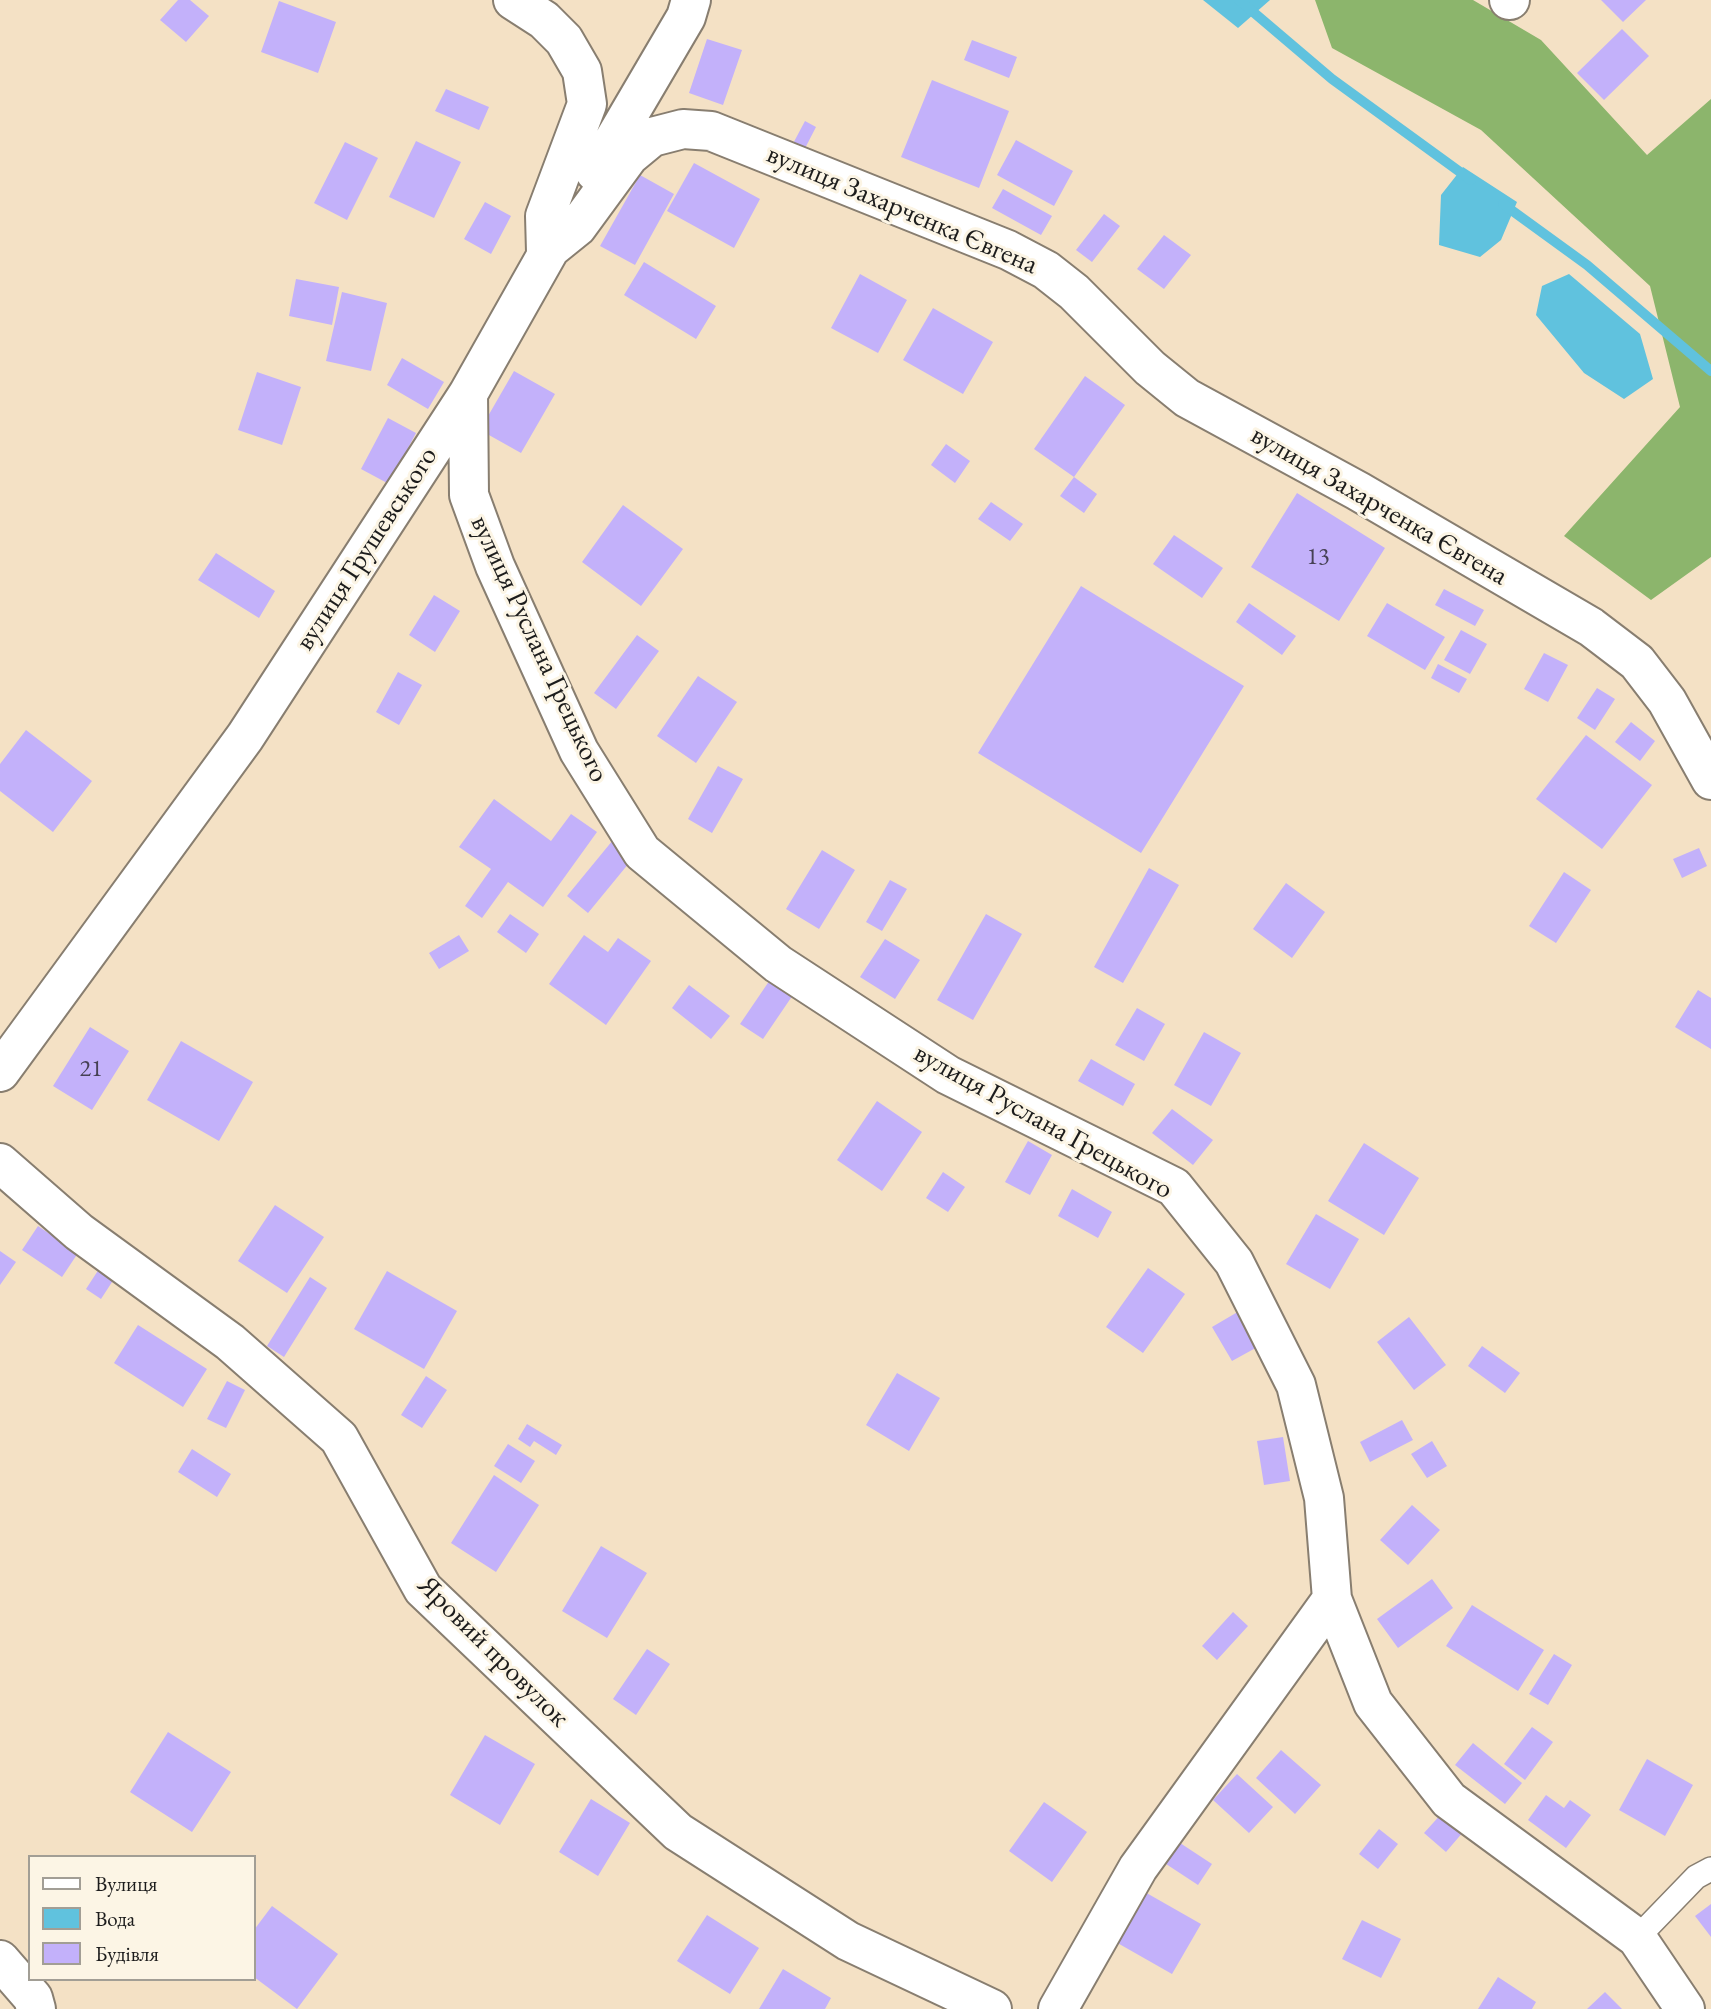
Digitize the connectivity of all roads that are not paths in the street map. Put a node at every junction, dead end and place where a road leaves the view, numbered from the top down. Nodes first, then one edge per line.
1 (513, 0) edge
2 (691, 0) edge
3 (546, 252) junction
4 (468, 394) junction
5 (1711, 780) edge
6 (0, 1072) edge
7 (0, 1163) edge
8 (1332, 1599) junction
9 (1711, 1869) edge
10 (1637, 1938) junction
11 (0, 1961) edge
12 (36, 2009) edge
13 (992, 2009) edge
14 (1058, 2009) edge
15 (1685, 2009) edge

1 - 3 street
2 - 3 street, вулиця Грушевського
3 - 4 street, вулиця Грушевського
3 - 5 street, вулиця Захарченка Євгена
4 - 6 street, вулиця Грушевського
4 - 8 street, вулиця Руслана Грецького
7 - 13 street, Яровий провулок
8 - 10 street, вулиця Руслана Грецького
8 - 14 street
9 - 10 lane
10 - 15 street, вулиця Руслана Грецького
11 - 12 street

